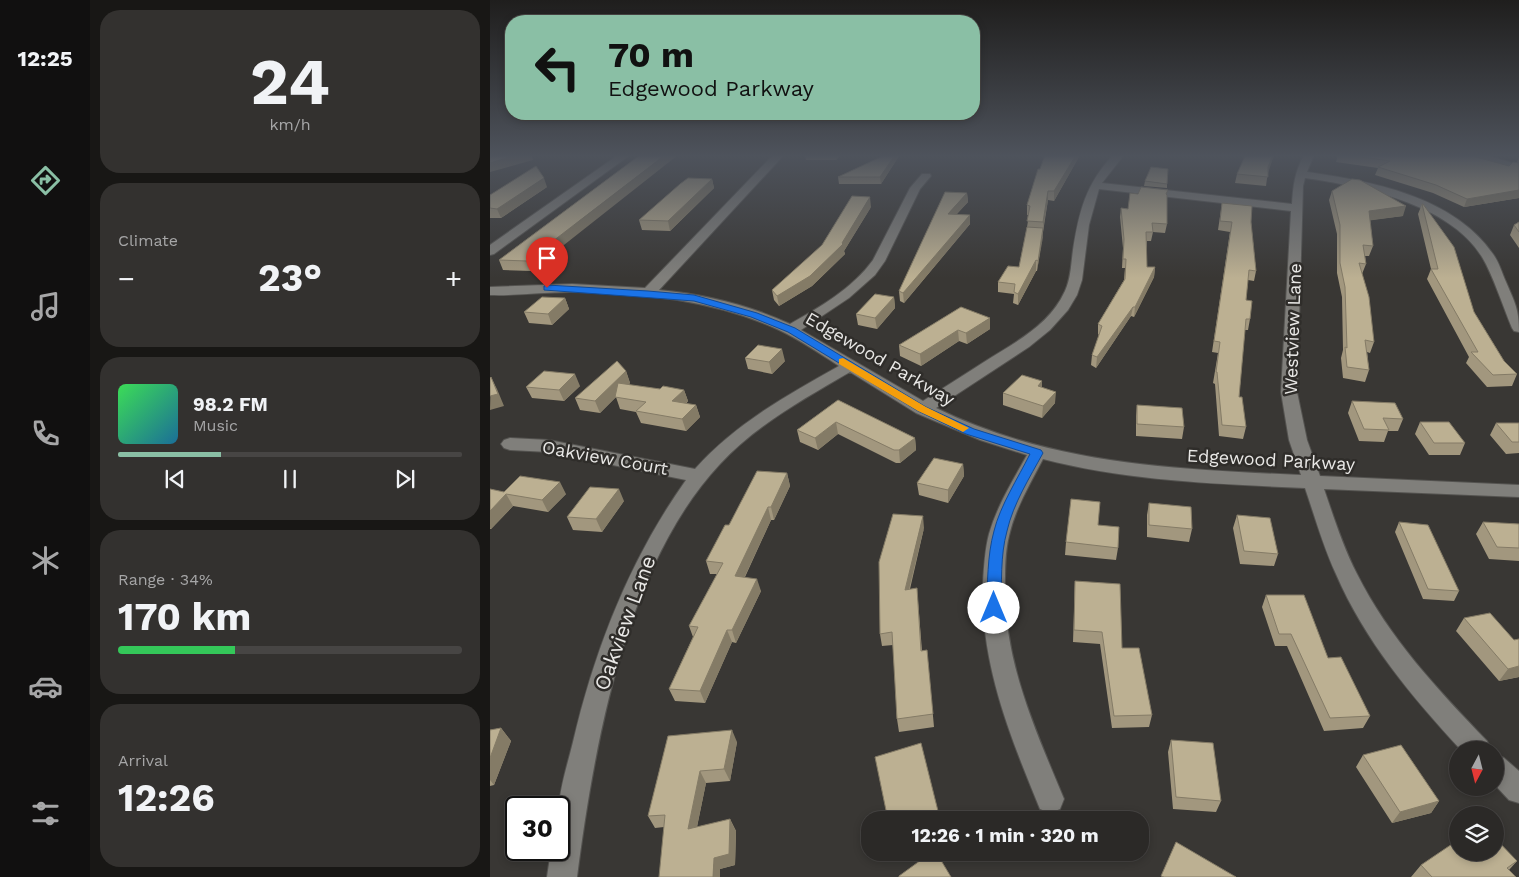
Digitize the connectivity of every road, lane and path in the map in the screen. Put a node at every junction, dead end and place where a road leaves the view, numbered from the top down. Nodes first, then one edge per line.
1 (567, 196) edge
2 (740, 196) edge
3 (911, 196) edge
4 (1091, 196) edge
5 (1195, 196) edge
6 (1298, 196) edge
7 (1396, 196) edge
8 (1297, 208) junction
9 (490, 240) edge
10 (503, 241) junction
11 (490, 250) edge
12 (490, 291) edge
13 (648, 293) junction
14 (1519, 328) edge
15 (791, 330) junction
16 (850, 366) junction
17 (922, 409) junction
18 (510, 444) dead end
19 (1037, 453) junction
20 (699, 476) junction
21 (1312, 482) junction
22 (1519, 491) edge
23 (1470, 741) edge
24 (1504, 776) edge
25 (1519, 790) edge
26 (1050, 799) dead end
27 (562, 877) edge

1 - 10 street
2 - 13 street
3 - 15 street
4 - 17 street
5 - 8 street
6 - 8 street, Westview Lane
7 - 14 street
8 - 21 street, Westview Lane
9 - 10 street
10 - 11 street
12 - 13 street, Edgewood Parkway
13 - 15 street, Edgewood Parkway
15 - 16 street, Edgewood Parkway
16 - 17 street, Edgewood Parkway
16 - 20 street, Oakview Lane
17 - 19 street, Edgewood Parkway
18 - 20 street, Oakview Court
19 - 21 street, Edgewood Parkway
19 - 26 street
20 - 27 street, Oakview Lane
21 - 22 street, Edgewood Parkway
21 - 23 street, Westview Lane
24 - 25 street

